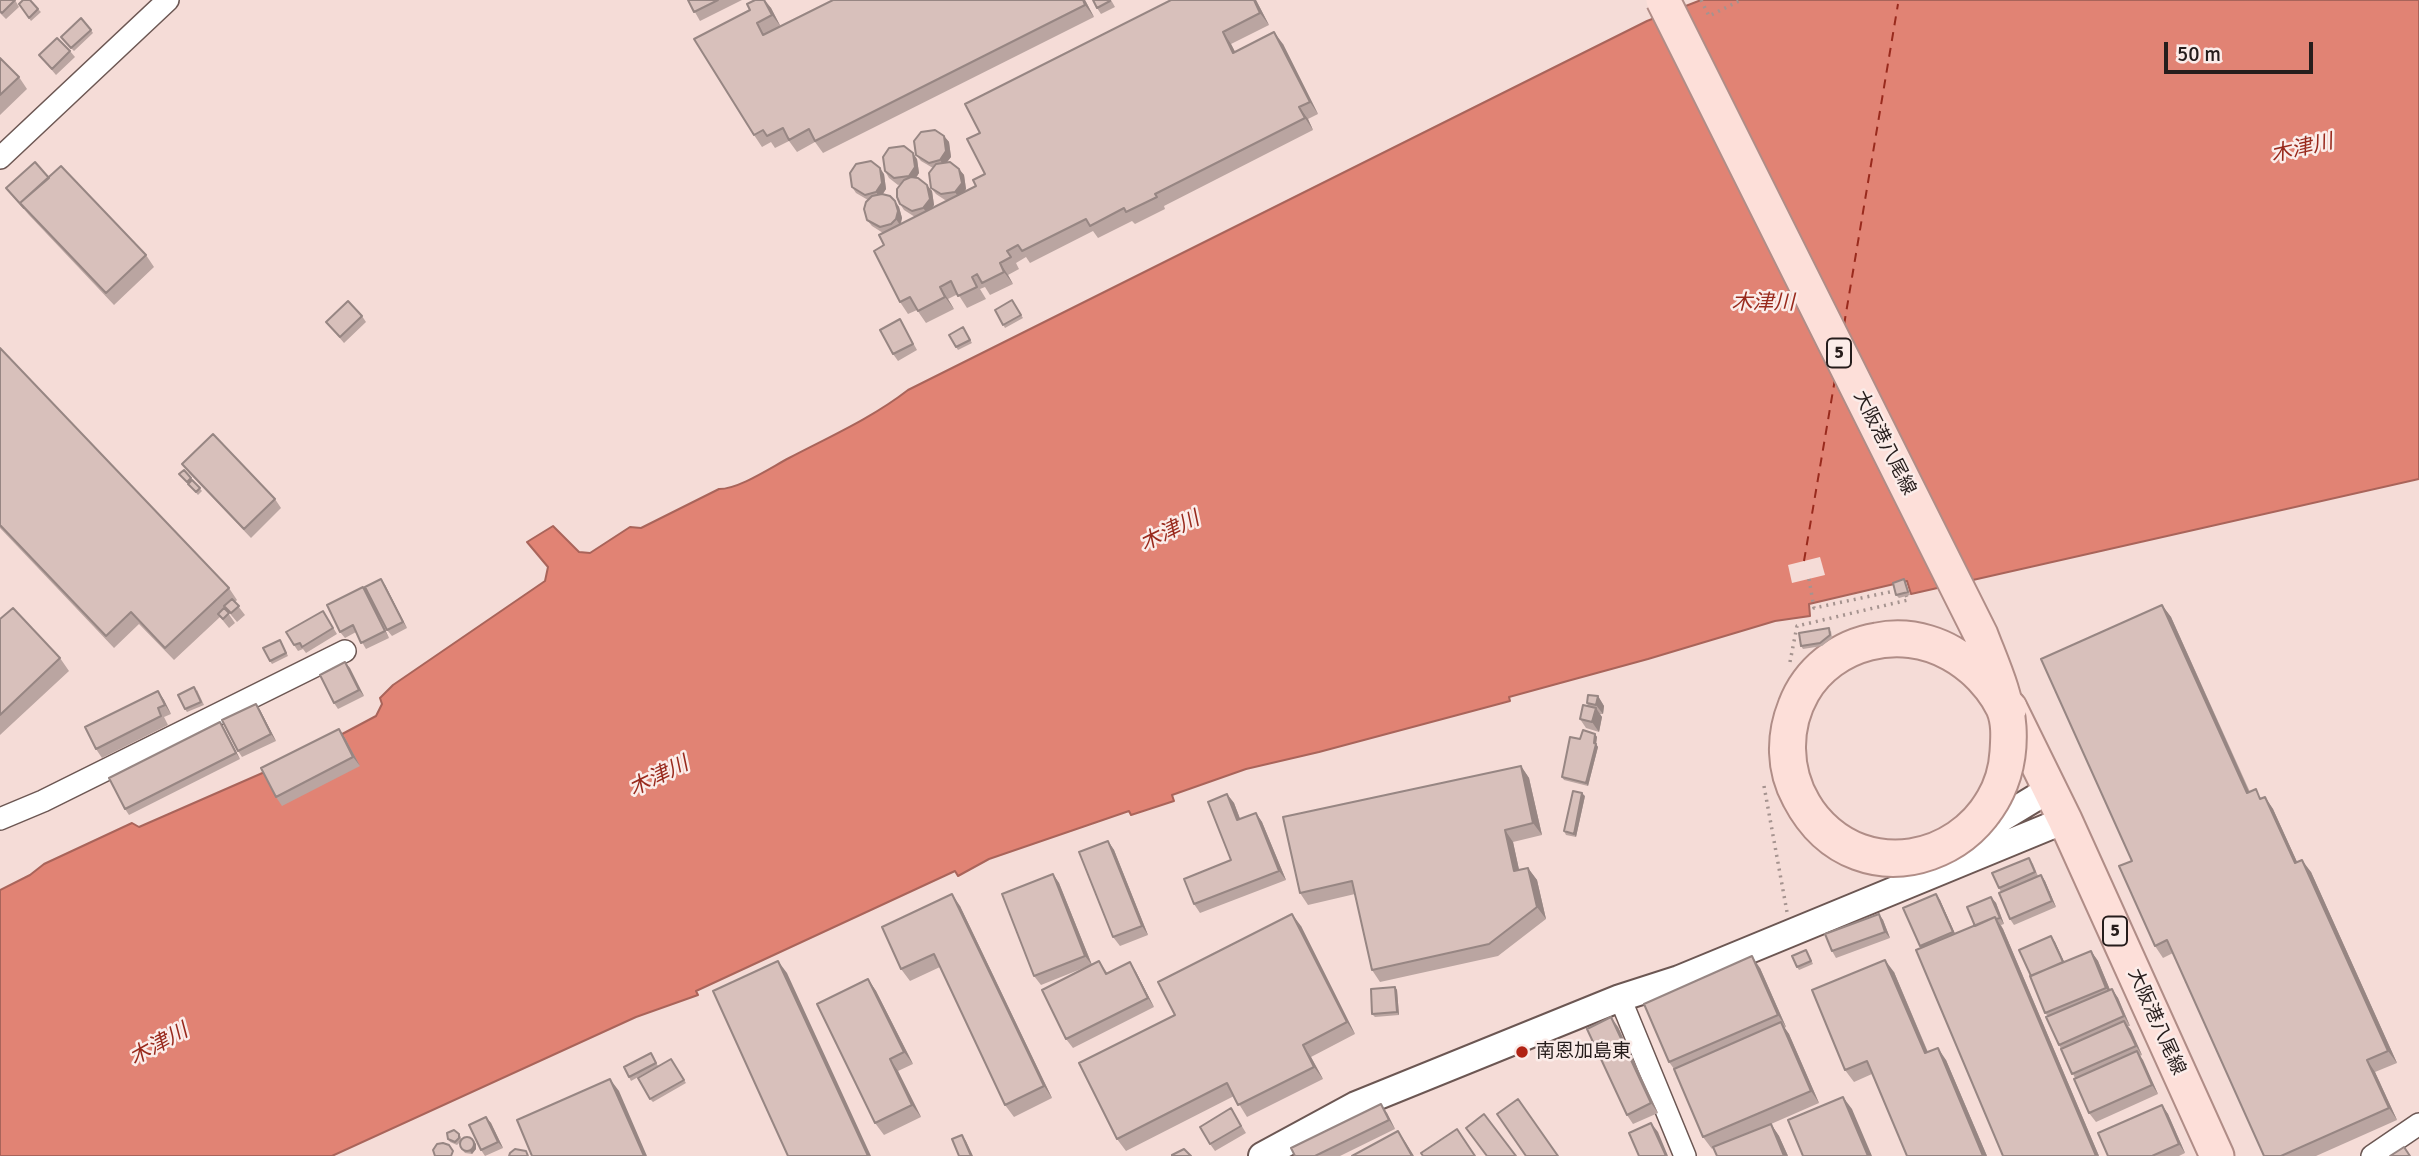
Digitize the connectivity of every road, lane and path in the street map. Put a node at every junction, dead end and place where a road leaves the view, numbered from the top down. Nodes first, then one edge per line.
1 (168, 0) edge
2 (1663, 0) edge
3 (1701, 0) edge
4 (1741, 0) edge
5 (0, 158) edge
6 (1809, 579) dead end
7 (345, 651) dead end
8 (1787, 673) dead end
9 (1766, 776) dead end
10 (2050, 789) junction
11 (0, 819) edge
12 (2065, 820) junction
13 (1860, 904) junction
14 (1791, 933) junction
15 (1620, 998) junction
16 (2419, 1124) edge
17 (1262, 1156) edge
18 (1685, 1156) edge
19 (2217, 1156) edge
20 (2372, 1156) edge

1 - 5 street
2 - 10 main road, 大阪港八尾線 / 5, bridge
3 - 4 path
6 - 8 path
7 - 11 street
9 - 14 path
10 - 12 main road, 大阪港八尾線 / 5
10 - 13 street
12 - 13 street
12 - 19 main road, 大阪港八尾線 / 5
13 - 14 street
14 - 15 street
15 - 17 street
15 - 18 street
16 - 20 street

